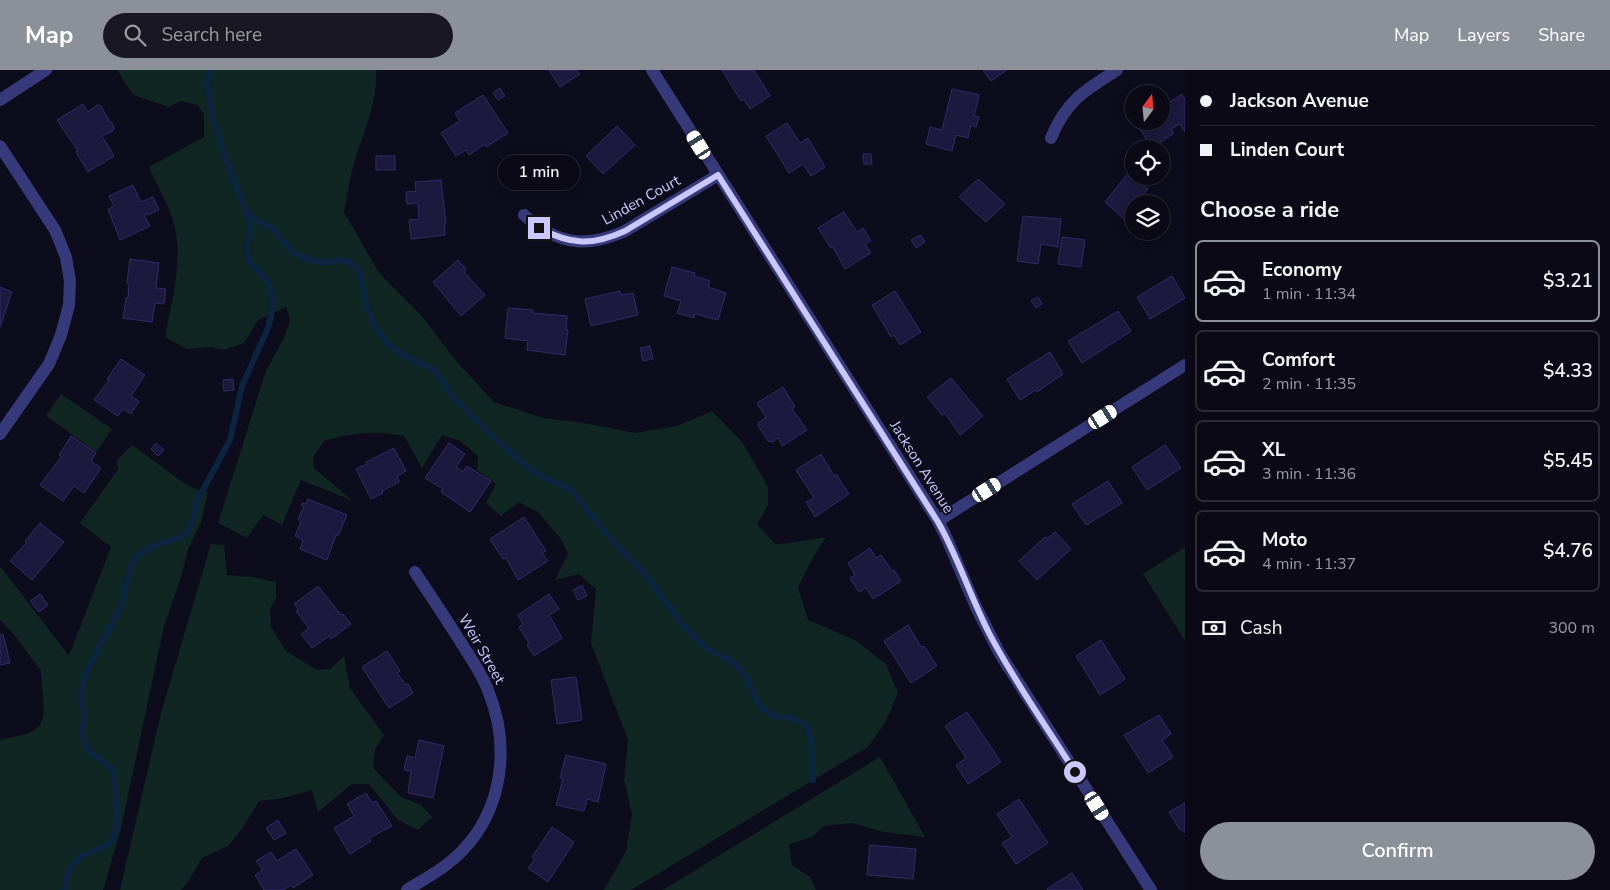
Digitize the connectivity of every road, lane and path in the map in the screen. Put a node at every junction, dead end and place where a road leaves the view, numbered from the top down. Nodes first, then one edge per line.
1 (46, 70) edge
2 (652, 70) edge
3 (1117, 70) edge
4 (0, 100) edge
5 (1051, 138) dead end
6 (0, 146) edge
7 (718, 175) junction
8 (524, 215) dead end
9 (1185, 365) edge
10 (0, 434) edge
11 (938, 522) junction
12 (415, 572) dead end
13 (407, 890) edge
14 (1151, 890) edge

1 - 4 street
2 - 7 street, Jackson Avenue
3 - 5 street
6 - 10 street
7 - 8 street, Linden Court
7 - 11 street, Jackson Avenue
9 - 11 street
11 - 14 street, Jackson Avenue
12 - 13 street, Weir Street

